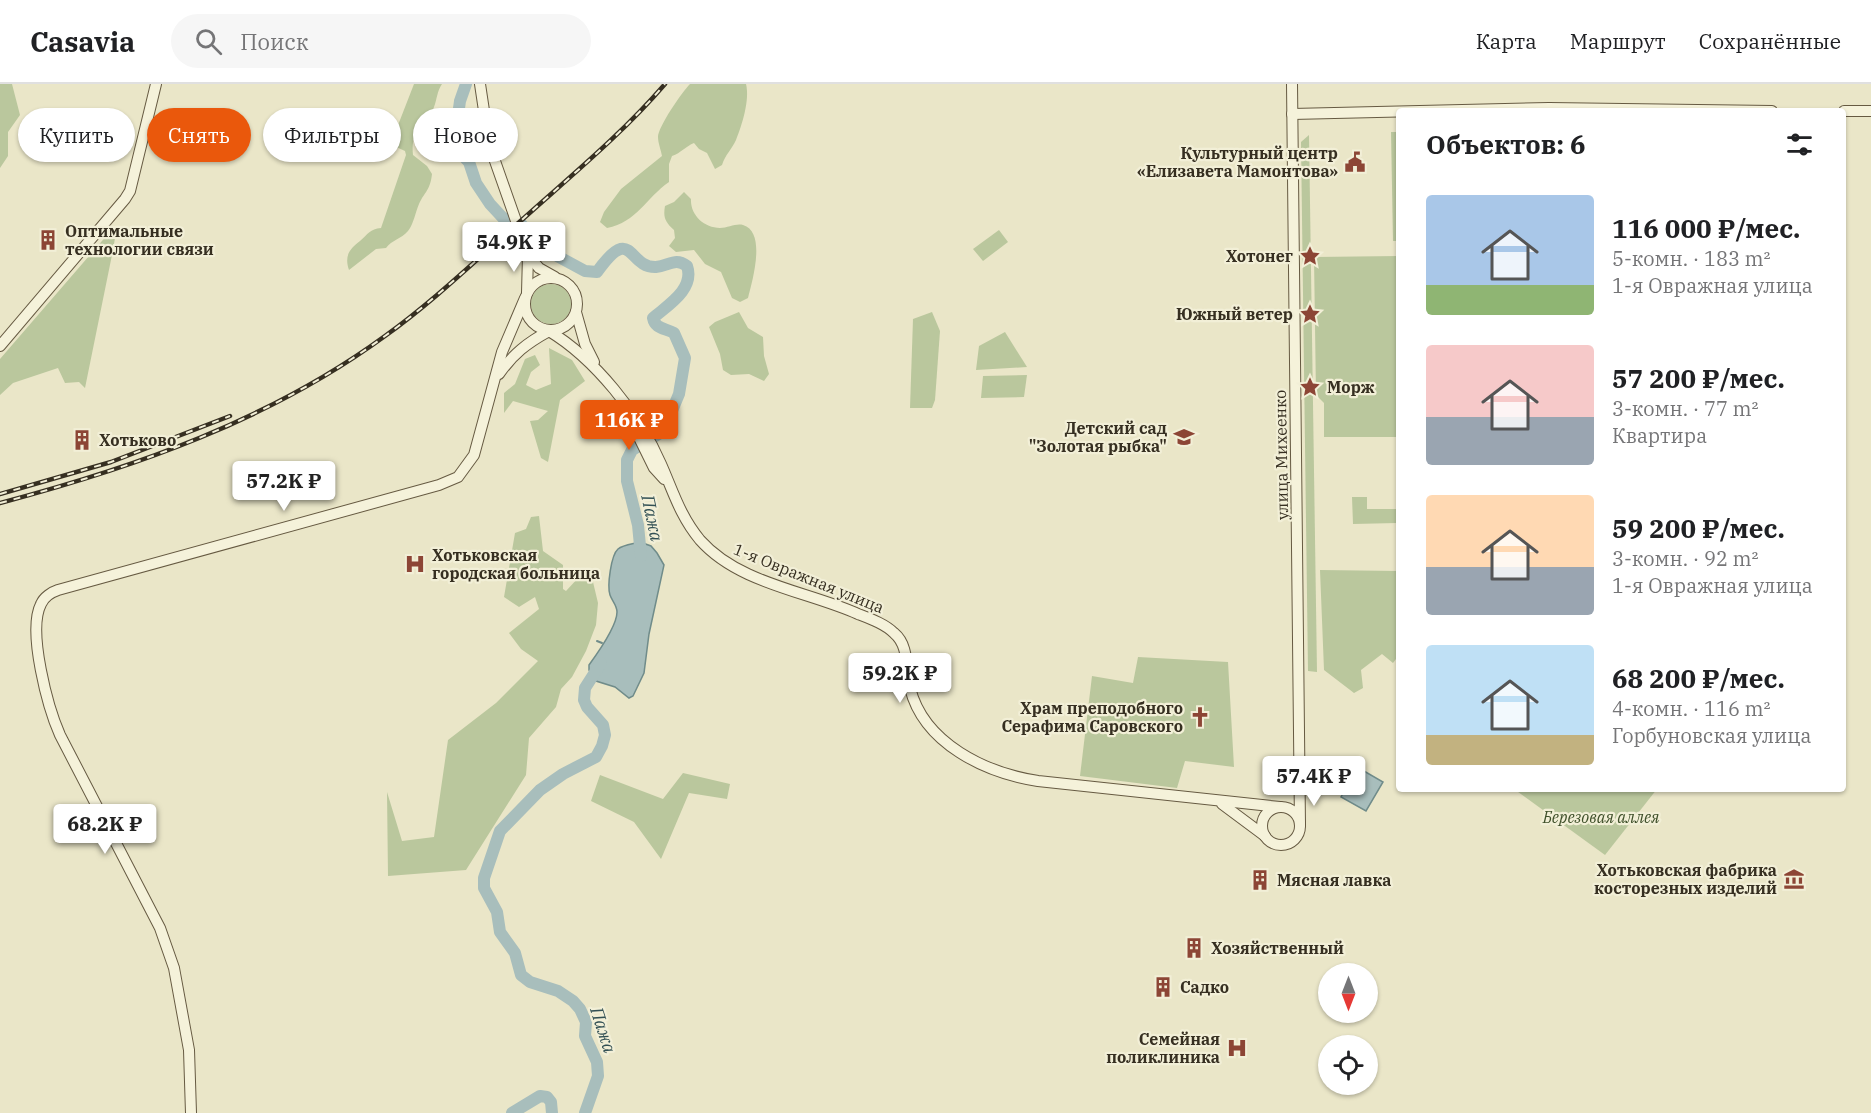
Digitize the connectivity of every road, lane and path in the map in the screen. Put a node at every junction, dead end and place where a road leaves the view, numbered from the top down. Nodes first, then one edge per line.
1 (156, 84) edge
2 (480, 84) edge
3 (1292, 84) edge
4 (1846, 111) edge
5 (1871, 111) edge
6 (1396, 112) edge
7 (1292, 114) junction
8 (528, 255) junction
9 (559, 279) junction
10 (526, 296) junction
11 (576, 312) junction
12 (549, 331) junction
13 (0, 346) edge
14 (598, 370) junction
15 (496, 378) junction
16 (1300, 789) junction
17 (1216, 802) junction
18 (1282, 807) junction
19 (1300, 825) junction
20 (1267, 838) junction
21 (191, 1113) edge

1 - 13 street
2 - 8 street
3 - 7 street, улица Михеенко
4 - 5 street
6 - 7 street
7 - 16 street, улица Михеенко
8 - 9 street
8 - 10 street
9 - 10 street
9 - 11 street
10 - 12 street
10 - 15 street
11 - 12 street
11 - 14 street
12 - 14 street
12 - 15 street
14 - 17 street, 1-я Овражная улица
15 - 21 street
16 - 18 street
16 - 19 street, улица Михеенко
17 - 18 street
17 - 20 street
18 - 19 street
18 - 20 street
19 - 20 street

